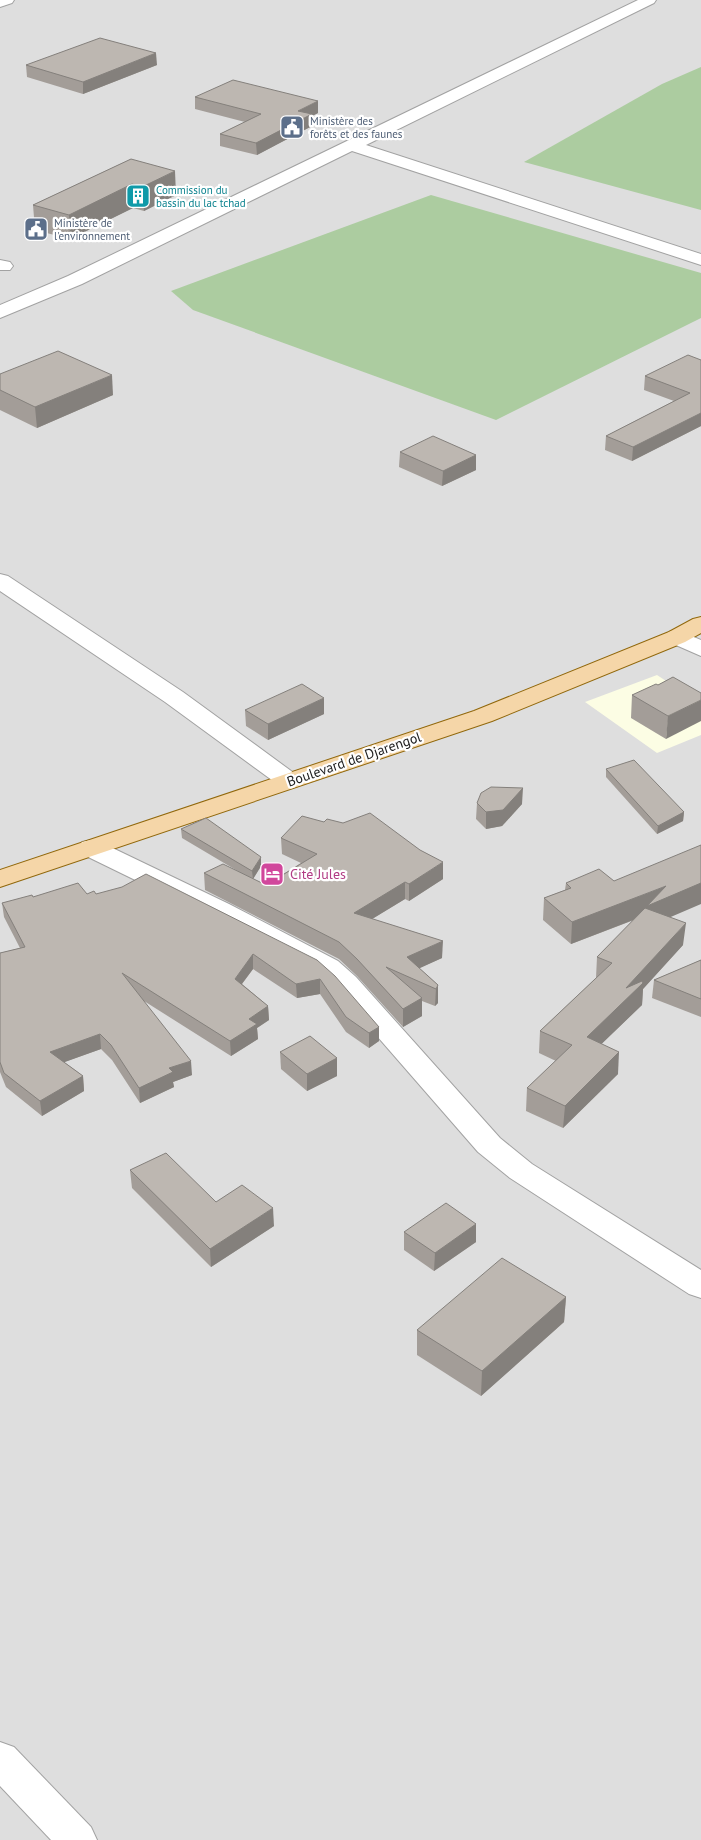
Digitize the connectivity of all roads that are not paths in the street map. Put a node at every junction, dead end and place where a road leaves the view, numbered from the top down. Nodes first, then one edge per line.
1 (7, 0) edge
2 (649, 0) edge
3 (0, 3) edge
4 (350, 145) junction
5 (701, 260) edge
6 (0, 312) edge
7 (0, 581) edge
8 (701, 624) edge
9 (677, 637) junction
10 (701, 649) edge
11 (289, 781) junction
12 (92, 848) junction
13 (0, 879) edge
14 (701, 1286) edge
15 (0, 1759) edge
16 (77, 1840) edge

1 - 3 street
2 - 4 street
4 - 5 street
4 - 6 street
7 - 11 street
8 - 9 main road, Boulevard de Djarengol
9 - 10 street
9 - 11 main road, Boulevard de Djarengol
11 - 12 main road, Boulevard de Djarengol
12 - 13 main road, Boulevard de Djarengol
12 - 14 street
15 - 16 street

